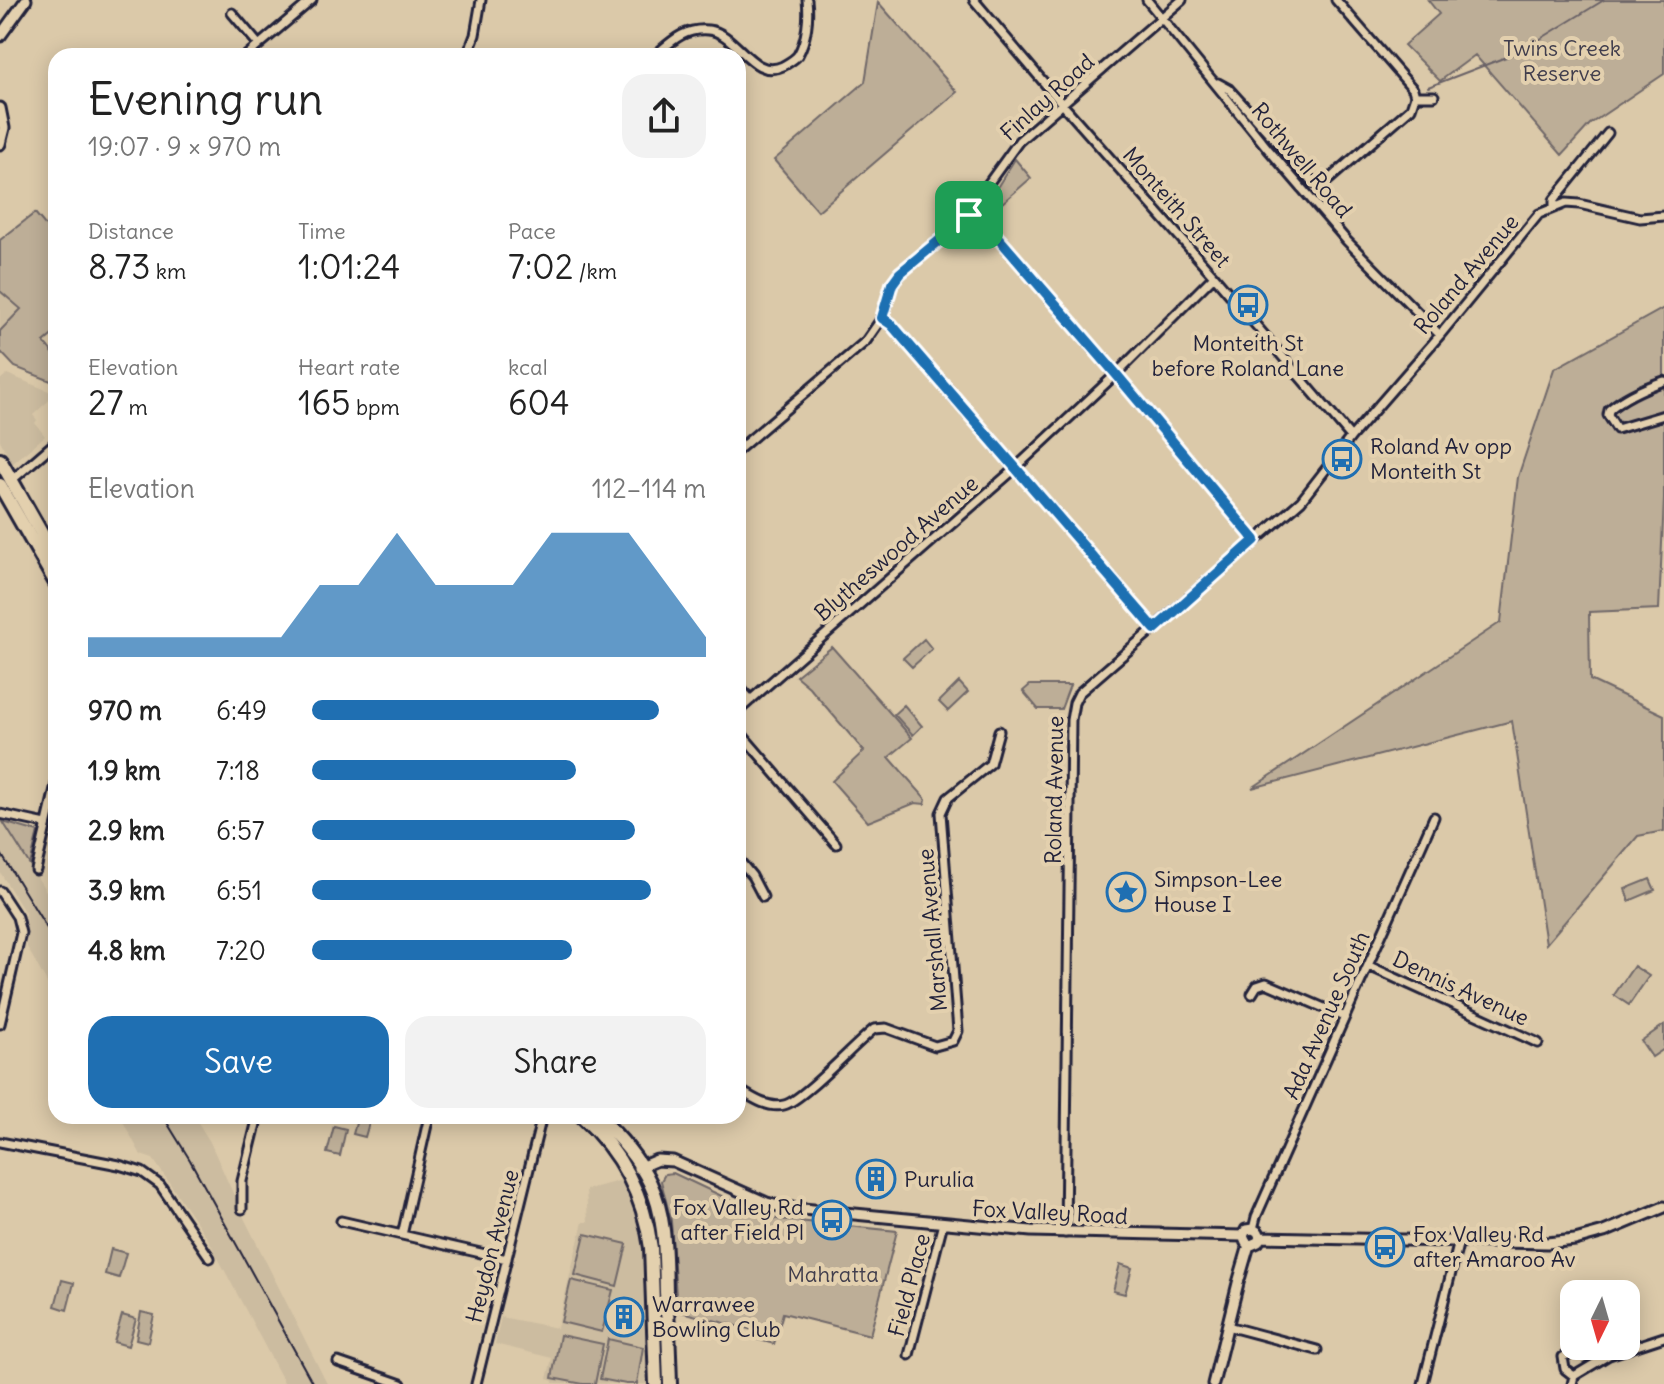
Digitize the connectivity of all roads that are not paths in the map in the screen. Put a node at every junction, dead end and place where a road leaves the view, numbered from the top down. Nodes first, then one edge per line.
1 (26, 0) edge
2 (312, 0) edge
3 (481, 0) edge
4 (807, 0) edge
5 (974, 0) edge
6 (1147, 0) edge
7 (1182, 0) edge
8 (1336, 0) edge
9 (232, 13) dead end
10 (1162, 17) junction
11 (0, 36) edge
12 (259, 45) junction
13 (255, 48) edge
14 (470, 48) edge
15 (663, 48) edge
16 (738, 48) edge
17 (746, 55) edge
18 (1213, 80) junction
19 (1415, 96) junction
20 (1434, 96) dead end
21 (1063, 105) junction
22 (0, 108) edge
23 (1608, 133) dead end
24 (0, 144) edge
25 (1554, 206) junction
26 (975, 211) junction
27 (1664, 216) edge
28 (1214, 276) junction
29 (882, 318) junction
30 (1440, 335) junction
31 (1116, 374) junction
32 (1664, 381) edge
33 (1664, 415) edge
34 (1351, 437) junction
35 (746, 443) edge
36 (48, 449) edge
37 (0, 460) edge
38 (1016, 467) junction
39 (6, 483) edge
40 (1255, 540) junction
41 (48, 547) edge
42 (48, 567) edge
43 (1155, 629) junction
44 (746, 695) edge
45 (751, 700) junction
46 (746, 704) edge
47 (999, 731) dead end
48 (746, 739) edge
49 (0, 814) edge
50 (48, 816) edge
51 (1434, 817) dead end
52 (46, 824) junction
53 (836, 844) dead end
54 (746, 869) edge
55 (36, 870) dead end
56 (0, 891) edge
57 (763, 897) dead end
58 (1369, 966) junction
59 (0, 975) edge
60 (11, 977) junction
61 (1252, 994) dead end
62 (1345, 1017) junction
63 (0, 1024) edge
64 (1538, 1043) dead end
65 (746, 1093) edge
66 (256, 1124) edge
67 (427, 1124) edge
68 (540, 1124) edge
69 (590, 1124) edge
70 (608, 1124) edge
71 (0, 1142) edge
72 (641, 1166) junction
73 (628, 1172) junction
74 (1664, 1207) edge
75 (242, 1209) dead end
76 (341, 1221) dead end
77 (943, 1223) junction
78 (1065, 1233) junction
79 (1256, 1233) junction
80 (402, 1235) junction
81 (1246, 1241) junction
82 (1459, 1241) junction
83 (210, 1258) dead end
84 (507, 1259) junction
85 (1227, 1326) junction
86 (1664, 1337) edge
87 (1317, 1350) dead end
88 (909, 1355) dead end
89 (1564, 1360) edge
90 (338, 1362) dead end
91 (1573, 1380) edge
92 (401, 1384) edge
93 (476, 1384) edge
94 (656, 1384) edge
95 (670, 1384) edge
96 (1213, 1384) edge
97 (1423, 1384) edge

1 - 11 main road
2 - 12 street
3 - 14 street
4 - 17 street
5 - 21 street, Monteith Street
6 - 10 street, Rothwell Road
7 - 10 street, Finlay Road
8 - 19 street
9 - 12 street
10 - 18 street, Rothwell Road
10 - 21 street, Finlay Road
12 - 13 street
15 - 16 street
18 - 19 street
18 - 30 street, Rothwell Road
19 - 20 street
21 - 26 street, Finlay Road
21 - 28 street, Monteith Street
22 - 24 main road
23 - 25 street, Roland Avenue
25 - 27 street
25 - 30 street, Roland Avenue
26 - 29 street, Finlay Road
26 - 31 street
28 - 31 street, Blytheswood Avenue
28 - 34 street, Monteith Street
29 - 35 street, Finlay Road
29 - 38 street
30 - 34 street, Roland Avenue
31 - 38 street, Blytheswood Avenue
31 - 40 street
32 - 33 street
34 - 40 street, Roland Avenue
36 - 39 street
37 - 39 highway
38 - 43 street
38 - 45 street, Blytheswood Avenue
39 - 41 highway
39 - 42 highway
40 - 43 street, Roland Avenue
43 - 78 street, Roland Avenue
44 - 45 street
45 - 46 street, Blytheswood Avenue
47 - 65 street, Marshall Avenue
48 - 53 street
49 - 52 street
50 - 52 street
51 - 58 street, Ada Avenue South
52 - 55 street
54 - 57 street
56 - 60 street
58 - 62 street, Ada Avenue South
58 - 64 street, Dennis Avenue
59 - 60 street
60 - 63 street
61 - 62 street
62 - 79 street, Ada Avenue South
66 - 75 street
67 - 80 street
68 - 84 street, Heydon Avenue
69 - 73 highway
70 - 72 highway
71 - 83 street
72 - 73 main road, Fox Valley Road
72 - 77 main road, Fox Valley Road
72 - 95 highway
73 - 94 highway
74 - 82 main road
76 - 80 street
77 - 78 main road, Fox Valley Road
77 - 88 street, Field Place
78 - 81 main road, Fox Valley Road
79 - 81 main road
79 - 81 main road
79 - 82 main road
80 - 84 street
81 - 85 main road
82 - 97 street
84 - 93 street, Heydon Avenue
85 - 87 street
85 - 96 main road
86 - 91 street
89 - 91 street
90 - 92 street

